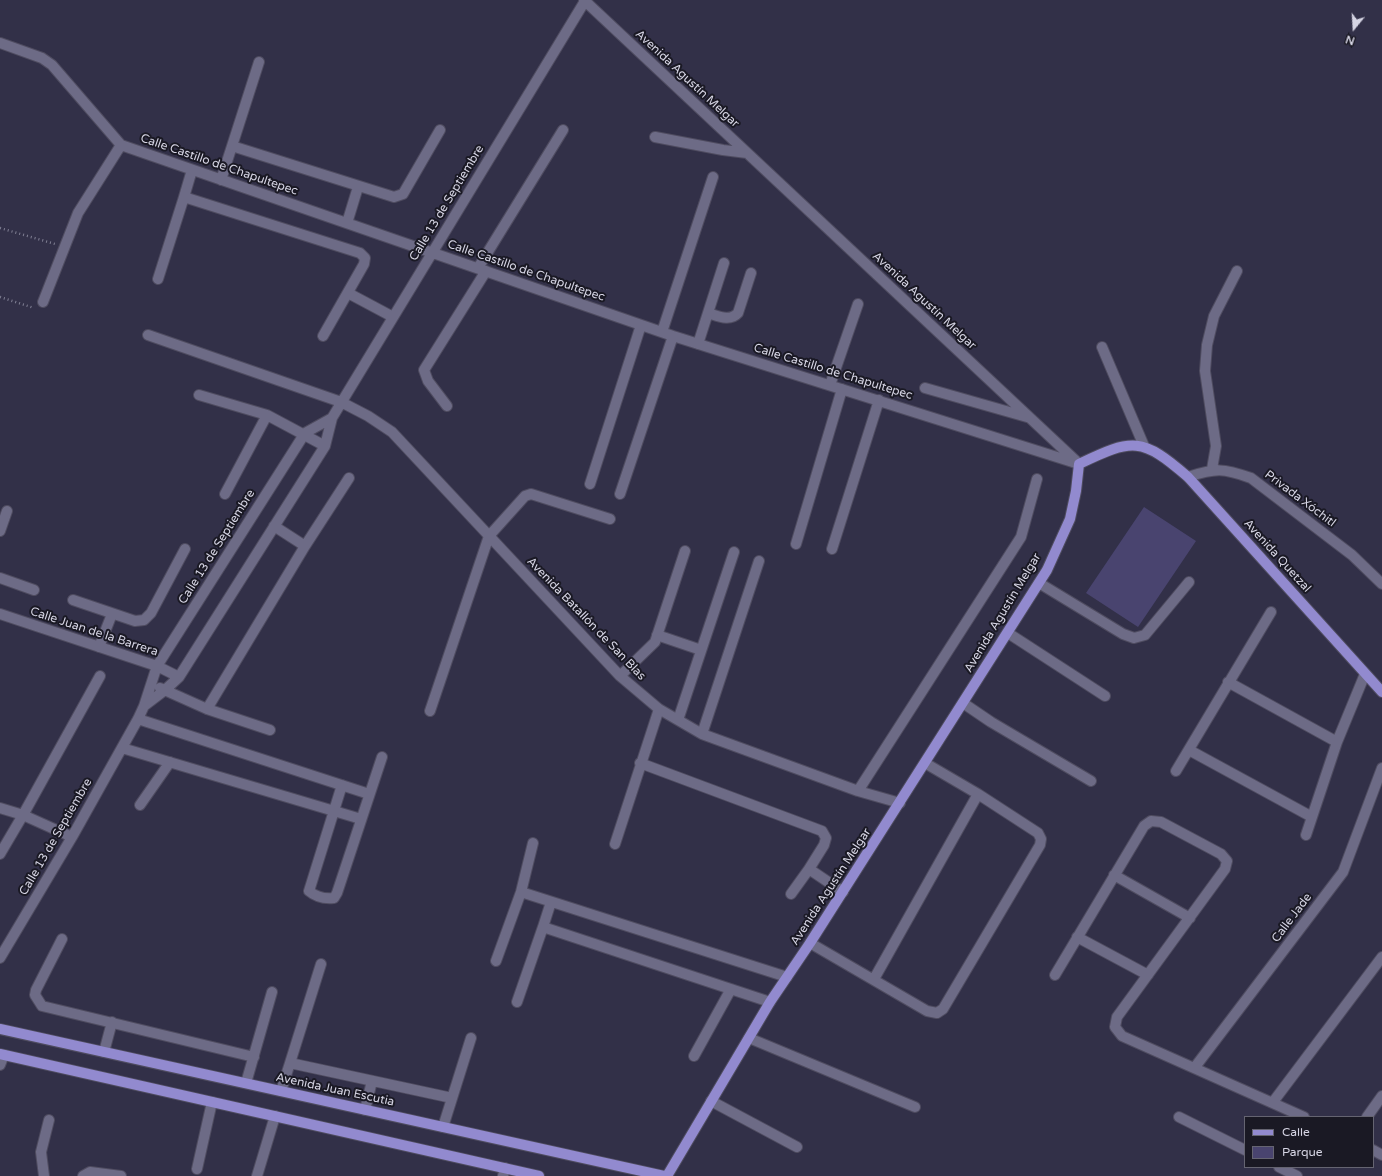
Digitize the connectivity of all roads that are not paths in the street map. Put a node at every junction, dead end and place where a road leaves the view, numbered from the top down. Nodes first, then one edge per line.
1 (584, 1) edge
2 (0, 43) edge
3 (259, 62) dead end
4 (440, 130) dead end
5 (564, 130) dead end
6 (655, 137) dead end
7 (121, 145) junction
8 (232, 146) junction
9 (747, 153) junction
10 (192, 170) junction
11 (713, 177) dead end
12 (221, 180) junction
13 (358, 187) junction
14 (184, 197) junction
15 (347, 223) junction
16 (432, 252) junction
17 (724, 263) dead end
18 (482, 270) junction
19 (1237, 271) dead end
20 (751, 273) dead end
21 (158, 279) dead end
22 (348, 293) junction
23 (43, 302) road end
24 (858, 304) dead end
25 (708, 312) junction
26 (393, 317) junction
27 (641, 325) junction
28 (662, 332) junction
29 (148, 335) dead end
30 (323, 336) dead end
31 (673, 336) junction
32 (698, 344) junction
33 (1102, 347) dead end
34 (830, 385) junction
35 (926, 388) dead end
36 (842, 389) junction
37 (199, 395) dead end
38 (879, 400) junction
39 (341, 402) junction
40 (447, 406) dead end
41 (267, 415) junction
42 (1029, 417) junction
43 (332, 418) junction
44 (304, 433) junction
45 (325, 446) junction
46 (1144, 446) junction
47 (1079, 464) junction
48 (1212, 469) junction
49 (1188, 477) junction
50 (349, 478) dead end
51 (1037, 479) dead end
52 (590, 484) dead end
53 (225, 494) dead end
54 (620, 494) dead end
55 (7, 511) dead end
56 (610, 518) dead end
57 (274, 526) junction
58 (0, 531) edge
59 (489, 536) junction
60 (796, 544) dead end
61 (305, 546) junction
62 (185, 549) dead end
63 (832, 549) dead end
64 (685, 551) dead end
65 (734, 552) dead end
66 (759, 561) dead end
67 (0, 578) edge
68 (1189, 582) dead end
69 (1039, 583) junction
70 (1382, 584) edge
71 (34, 590) dead end
72 (73, 600) dead end
73 (1271, 612) dead end
74 (0, 614) edge
75 (112, 614) junction
76 (1008, 633) junction
77 (658, 635) junction
78 (99, 647) junction
79 (701, 650) junction
80 (157, 666) junction
81 (1365, 674) junction
82 (100, 676) dead end
83 (620, 676) junction
84 (179, 677) junction
85 (1228, 682) junction
86 (151, 684) junction
87 (165, 690) junction
88 (1382, 692) edge
89 (1105, 696) dead end
90 (964, 703) junction
91 (144, 706) junction
92 (207, 709) junction
93 (659, 709) junction
94 (430, 711) dead end
95 (138, 719) junction
96 (678, 720) junction
97 (270, 730) dead end
98 (702, 734) junction
99 (1336, 742) junction
100 (122, 748) junction
101 (1189, 750) junction
102 (382, 758) dead end
103 (170, 762) junction
104 (640, 763) junction
105 (925, 763) junction
106 (1382, 768) edge
107 (1176, 771) dead end
108 (1091, 781) dead end
109 (342, 786) junction
110 (858, 791) junction
111 (369, 794) junction
112 (978, 794) junction
113 (900, 803) junction
114 (140, 805) dead end
115 (0, 808) edge
116 (334, 810) junction
117 (23, 815) junction
118 (1312, 816) junction
119 (361, 819) junction
120 (1306, 835) dead end
121 (72, 837) junction
122 (533, 844) dead end
123 (615, 844) dead end
124 (0, 854) edge
125 (809, 869) junction
126 (1114, 875) junction
127 (520, 892) junction
128 (843, 892) junction
129 (791, 894) dead end
130 (551, 902) junction
131 (1190, 918) junction
132 (543, 927) junction
133 (1077, 937) junction
134 (62, 939) dead end
135 (810, 943) junction
136 (1382, 957) edge
137 (0, 958) edge
138 (496, 961) dead end
139 (322, 964) dead end
140 (1055, 975) dead end
141 (1148, 975) junction
142 (787, 977) junction
143 (874, 979) junction
144 (731, 989) junction
145 (272, 992) dead end
146 (517, 1002) dead end
147 (770, 1002) junction
148 (112, 1022) junction
149 (0, 1029) edge
150 (471, 1038) dead end
151 (749, 1038) junction
152 (104, 1052) junction
153 (2, 1055) edge
154 (694, 1056) dead end
155 (254, 1057) junction
156 (290, 1062) junction
157 (0, 1065) edge
158 (1195, 1067) junction
159 (372, 1081) junction
160 (246, 1083) junction
161 (281, 1091) junction
162 (1382, 1096) edge
163 (452, 1098) junction
164 (212, 1102) junction
165 (711, 1102) junction
166 (1273, 1102) junction
167 (915, 1107) dead end
168 (364, 1110) junction
169 (275, 1116) junction
170 (1302, 1116) edge
171 (1368, 1116) edge
172 (1179, 1117) dead end
173 (49, 1120) dead end
174 (443, 1127) junction
175 (797, 1147) dead end
176 (1244, 1150) edge
177 (1281, 1168) edge
178 (197, 1169) dead end
179 (504, 1172) edge
180 (44, 1176) edge
181 (83, 1176) edge
182 (120, 1176) edge
183 (258, 1176) edge
184 (539, 1176) edge
185 (666, 1176) edge
186 (1297, 1176) edge

1 - 9 street, Avenida Agustín Melgar
1 - 16 street, Calle 13 de Septiembre
2 - 7 street, Calle Castillo de Chapultepec
3 - 8 street
4 - 13 street
5 - 18 street
6 - 9 street
7 - 10 street, Calle Castillo de Chapultepec
7 - 23 street
8 - 12 street
8 - 13 street
9 - 42 street, Avenida Agustín Melgar
10 - 12 street, Calle Castillo de Chapultepec
10 - 14 street
11 - 28 street
12 - 15 street, Calle Castillo de Chapultepec
13 - 15 street
14 - 21 street
14 - 22 street
15 - 16 street, Calle Castillo de Chapultepec
16 - 18 street, Calle Castillo de Chapultepec
16 - 26 street, Calle 13 de Septiembre
17 - 25 street
18 - 27 street, Calle Castillo de Chapultepec
18 - 40 street
19 - 48 street
20 - 25 street
22 - 26 street
22 - 30 street
24 - 34 street
25 - 32 street
26 - 39 street, Calle 13 de Septiembre
27 - 28 street, Calle Castillo de Chapultepec
27 - 52 street
28 - 31 street, Calle Castillo de Chapultepec
29 - 39 street, Avenida Batallón de San Blas
31 - 32 street, Calle Castillo de Chapultepec
31 - 54 street
32 - 34 street, Calle Castillo de Chapultepec
33 - 46 street
34 - 36 street, Calle Castillo de Chapultepec
35 - 42 street
36 - 38 street, Calle Castillo de Chapultepec
36 - 60 street
37 - 41 street
38 - 47 street, Calle Castillo de Chapultepec
38 - 63 street
39 - 43 street, Calle 13 de Septiembre
39 - 59 street, Avenida Batallón de San Blas
41 - 44 street
41 - 53 street
42 - 47 street, Avenida Agustín Melgar
43 - 44 street, Calle 13 de Septiembre
43 - 45 street, Calle 13 de Septiembre
44 - 45 street
44 - 80 street, Calle 13 de Septiembre
45 - 57 street, Calle 13 de Septiembre
46 - 47 main road, Avenida Quetzal
46 - 49 main road, Avenida Quetzal
47 - 69 main road, Avenida Agustín Melgar
48 - 49 street, Privada Xóchitl
48 - 70 street, Privada Xóchitl
49 - 81 main road, Avenida Quetzal
50 - 61 street
51 - 110 street
55 - 58 street
56 - 59 street
57 - 61 street
57 - 84 street, Calle 13 de Septiembre
59 - 83 street, Avenida Batallón de San Blas
59 - 94 street
61 - 92 street
62 - 75 street
64 - 77 street
65 - 79 street
66 - 98 street
67 - 71 street
68 - 69 street
69 - 76 main road, Avenida Agustín Melgar
72 - 75 street
73 - 85 street
74 - 78 street, Calle Juan de la Barrera
75 - 78 street
76 - 89 street
76 - 90 main road, Avenida Agustín Melgar
77 - 79 street
77 - 83 street
78 - 80 street, Calle Juan de la Barrera
79 - 96 street
80 - 84 street, Calle Juan de la Barrera
80 - 86 street, Calle 13 de Septiembre
81 - 88 main road, Avenida Quetzal
81 - 99 street
82 - 117 street
83 - 93 street, Avenida Batallón de San Blas
84 - 87 street, Calle 13 de Septiembre
85 - 99 street
85 - 101 street
86 - 87 street
86 - 91 street, Calle 13 de Septiembre
87 - 91 street, Calle 13 de Septiembre
87 - 92 street
90 - 105 main road, Avenida Agustín Melgar
90 - 108 street
91 - 95 street, Calle 13 de Septiembre
92 - 97 street
93 - 96 street, Avenida Batallón de San Blas
93 - 104 street
95 - 100 street, Calle 13 de Septiembre
95 - 109 street
96 - 98 street, Avenida Batallón de San Blas
98 - 110 street, Avenida Batallón de San Blas
99 - 118 street
100 - 103 street
100 - 121 street, Calle 13 de Septiembre
101 - 107 street
101 - 118 street
102 - 111 street
103 - 114 street
103 - 116 street
104 - 123 street
104 - 125 street
105 - 112 street
105 - 113 main road, Avenida Agustín Melgar
106 - 158 street, Calle Jade
109 - 111 street
109 - 116 street
110 - 113 street, Avenida Batallón de San Blas
111 - 119 street
112 - 143 street
112 - 143 street
113 - 128 main road, Avenida Agustín Melgar
115 - 117 street
116 - 119 street
116 - 119 street
117 - 121 street
117 - 124 street
118 - 120 street
121 - 137 street, Calle 13 de Septiembre
122 - 127 street
125 - 128 street
125 - 129 street
126 - 131 street
126 - 131 street
126 - 133 street
127 - 130 street
127 - 138 street
128 - 135 main road, Avenida Agustín Melgar
130 - 132 street
130 - 142 street
131 - 141 street
132 - 144 street
132 - 146 street
133 - 140 street
133 - 141 street
134 - 148 street
135 - 142 main road, Avenida Agustín Melgar
135 - 143 street
136 - 166 street
139 - 156 street
141 - 158 street
142 - 147 main road, Avenida Agustín Melgar
144 - 147 street
144 - 154 street
145 - 155 street
147 - 151 main road, Avenida Agustín Melgar
148 - 152 street
148 - 155 street
149 - 152 main road, Avenida Juan Escutia
150 - 163 street
151 - 165 main road, Avenida Agustín Melgar
151 - 167 street
152 - 160 main road, Avenida Juan Escutia
153 - 157 street
153 - 164 main road
155 - 160 street
156 - 159 street
156 - 161 street
158 - 166 street
159 - 163 street
159 - 168 street
160 - 161 main road, Avenida Juan Escutia
161 - 168 main road, Avenida Juan Escutia
162 - 171 street
163 - 174 street
164 - 169 main road
164 - 178 street
165 - 175 street
165 - 185 main road, Avenida Agustín Melgar
166 - 170 street
168 - 174 main road, Avenida Juan Escutia
169 - 179 main road
169 - 183 street
172 - 176 street
173 - 180 street
174 - 185 main road, Avenida Juan Escutia
177 - 186 street
179 - 184 main road
181 - 182 street

